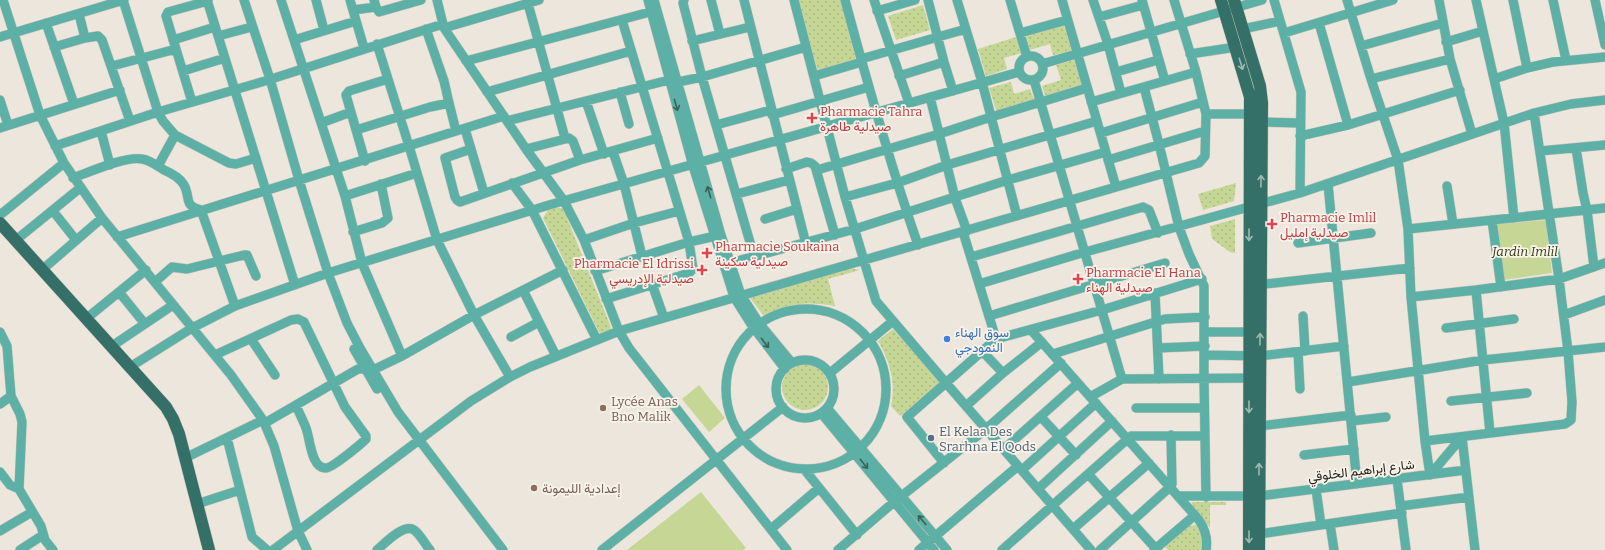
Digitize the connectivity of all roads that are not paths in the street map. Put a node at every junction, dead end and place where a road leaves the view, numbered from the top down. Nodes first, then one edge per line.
1 (3, 0) edge
2 (123, 0) edge
3 (208, 0) edge
4 (238, 0) edge
5 (244, 0) edge
6 (281, 0) edge
7 (316, 0) edge
8 (350, 0) edge
9 (421, 0) edge
10 (437, 0) edge
11 (539, 0) edge
12 (648, 0) edge
13 (654, 0) edge
14 (684, 0) edge
15 (711, 0) edge
16 (744, 0) edge
17 (794, 0) edge
18 (845, 0) edge
19 (874, 0) edge
20 (915, 0) edge
21 (928, 0) edge
22 (957, 0) edge
23 (1010, 0) edge
24 (1062, 0) edge
25 (1093, 0) edge
26 (1174, 0) edge
27 (1262, 0) edge
28 (1274, 0) edge
29 (1348, 0) edge
30 (1393, 0) edge
31 (1439, 0) edge
32 (1476, 0) edge
33 (1513, 0) edge
34 (1553, 0) edge
35 (1597, 0) edge
36 (528, 2) edge
37 (901, 2) edge
38 (1143, 2) edge
39 (375, 3) edge
40 (1229, 4) edge
41 (353, 10) junction
42 (877, 11) junction
43 (650, 12) junction
44 (1351, 13) junction
45 (79, 14) junction
46 (1099, 17) junction
47 (622, 20) junction
48 (1068, 20) junction
49 (356, 21) junction
50 (1280, 21) junction
51 (46, 23) junction
52 (1181, 23) junction
53 (1319, 23) junction
54 (1443, 23) junction
55 (443, 26) junction
56 (750, 27) junction
57 (248, 28) junction
58 (426, 29) junction
59 (966, 29) junction
60 (1243, 29) junction
61 (324, 30) junction
62 (1483, 31) junction
63 (216, 32) junction
64 (1152, 32) junction
65 (13, 33) junction
66 (1284, 33) junction
67 (720, 34) junction
68 (1020, 34) junction
69 (0, 37) edge
70 (937, 37) junction
71 (85, 38) junction
72 (294, 40) junction
73 (692, 40) junction
74 (539, 42) junction
75 (1446, 42) junction
76 (174, 44) junction
77 (377, 44) junction
78 (1108, 44) junction
79 (1605, 45) edge
80 (1361, 46) junction
81 (54, 47) junction
82 (806, 47) junction
83 (1236, 47) junction
84 (364, 48) junction
85 (890, 50) junction
86 (631, 51) junction
87 (1077, 53) junction
88 (1190, 54) junction
89 (1027, 57) junction
90 (1605, 57) edge
91 (224, 58) junction
92 (142, 59) junction
93 (1450, 59) junction
94 (758, 60) junction
95 (862, 60) junction
96 (1158, 60) junction
97 (1566, 60) junction
98 (466, 61) junction
99 (944, 62) junction
100 (1042, 64) junction
101 (112, 66) junction
102 (1527, 68) junction
103 (303, 69) junction
104 (183, 71) junction
105 (1019, 72) junction
106 (1116, 72) junction
107 (1196, 72) junction
108 (547, 74) junction
109 (814, 76) junction
110 (899, 76) junction
111 (702, 77) junction
112 (388, 78) junction
113 (1370, 79) junction
114 (1494, 79) junction
115 (267, 80) junction
116 (1034, 80) junction
117 (673, 81) junction
118 (1165, 81) junction
119 (982, 82) junction
120 (642, 87) junction
121 (869, 87) junction
122 (1144, 87) junction
123 (1088, 88) junction
124 (235, 89) junction
125 (120, 90) junction
126 (1460, 90) junction
127 (953, 91) junction
128 (487, 92) junction
129 (620, 92) junction
130 (1121, 93) junction
131 (930, 97) junction
132 (0, 100) edge
133 (1605, 100) edge
134 (586, 101) junction
135 (192, 102) junction
136 (821, 102) junction
137 (1040, 102) junction
138 (1091, 102) junction
139 (1203, 102) junction
140 (449, 103) junction
141 (909, 103) junction
142 (74, 104) junction
143 (556, 108) junction
144 (158, 112) junction
145 (351, 112) junction
146 (772, 113) junction
147 (876, 113) junction
148 (1383, 113) junction
149 (1534, 113) junction
150 (1206, 114) junction
151 (1250, 114) junction
152 (40, 115) junction
153 (400, 117) junction
154 (991, 117) junction
155 (505, 118) junction
156 (1152, 118) junction
157 (130, 121) junction
158 (1097, 121) junction
159 (1262, 122) junction
160 (321, 123) junction
161 (1300, 123) junction
162 (1504, 123) junction
163 (628, 124) dead end
164 (716, 125) junction
165 (1348, 125) junction
166 (4, 126) edge
167 (827, 126) junction
168 (356, 130) junction
169 (461, 130) junction
170 (101, 131) junction
171 (1205, 131) junction
172 (1101, 133) junction
173 (940, 134) junction
174 (1050, 134) junction
175 (1472, 134) junction
176 (175, 136) junction
177 (1300, 136) junction
178 (565, 138) junction
179 (658, 138) junction
180 (779, 140) junction
181 (1159, 144) junction
182 (1605, 145) edge
183 (55, 146) junction
184 (409, 146) junction
185 (1576, 148) junction
186 (470, 149) junction
187 (526, 149) junction
188 (888, 149) junction
189 (1000, 149) junction
190 (1540, 151) junction
191 (613, 152) junction
192 (604, 154) junction
193 (725, 156) junction
194 (1107, 156) junction
195 (256, 158) junction
196 (580, 160) junction
197 (1398, 160) junction
198 (365, 161) junction
199 (64, 163) junction
200 (697, 164) junction
201 (110, 165) junction
202 (836, 165) junction
203 (947, 165) junction
204 (158, 166) junction
205 (1059, 166) junction
206 (336, 169) junction
207 (786, 169) junction
208 (817, 170) junction
209 (544, 172) junction
210 (668, 172) junction
211 (1166, 172) junction
212 (417, 173) junction
213 (73, 178) junction
214 (789, 180) junction
215 (1008, 180) junction
216 (296, 181) junction
217 (512, 183) junction
218 (897, 183) junction
219 (381, 184) junction
220 (624, 184) junction
221 (1328, 184) junction
222 (1447, 186) dead end
223 (1116, 187) junction
224 (80, 188) junction
225 (266, 191) junction
226 (484, 193) junction
227 (1300, 193) junction
228 (737, 194) junction
229 (344, 196) junction
230 (845, 197) junction
231 (955, 198) junction
232 (564, 201) junction
233 (1070, 201) junction
234 (1261, 205) junction
235 (1249, 208) junction
236 (1605, 208) edge
237 (797, 209) junction
238 (201, 210) junction
239 (532, 210) junction
240 (1587, 210) junction
241 (53, 211) junction
242 (680, 211) junction
243 (907, 213) junction
244 (1550, 214) junction
245 (0, 215) edge
246 (1017, 216) junction
247 (102, 218) junction
248 (1514, 218) junction
249 (765, 219) dead end
250 (1492, 220) junction
251 (0, 223) edge
252 (634, 223) junction
253 (1454, 224) junction
254 (1077, 226) junction
255 (1178, 227) junction
256 (855, 229) junction
257 (1408, 229) junction
258 (965, 231) junction
259 (354, 232) junction
260 (1158, 232) junction
261 (1371, 233) dead end
262 (835, 235) junction
263 (718, 236) junction
264 (117, 238) junction
265 (1334, 238) junction
266 (16, 240) junction
267 (76, 240) junction
268 (437, 240) junction
269 (584, 240) junction
270 (689, 242) junction
271 (1298, 243) dead end
272 (806, 244) junction
273 (918, 244) junction
274 (1085, 252) junction
275 (642, 256) junction
276 (754, 256) junction
277 (971, 256) junction
278 (864, 260) junction
279 (220, 261) junction
280 (362, 263) junction
281 (730, 263) junction
282 (1165, 263) dead end
283 (1605, 263) edge
284 (1594, 267) junction
285 (1410, 268) junction
286 (43, 269) junction
287 (146, 270) junction
288 (563, 270) junction
289 (595, 271) junction
290 (326, 274) junction
291 (1337, 275) junction
292 (256, 276) dead end
293 (1202, 279) junction
294 (1559, 279) junction
295 (155, 282) junction
296 (652, 284) junction
297 (979, 284) junction
298 (295, 285) junction
299 (1095, 285) junction
300 (1255, 285) junction
301 (1501, 287) junction
302 (523, 290) junction
303 (1476, 290) junction
304 (119, 292) junction
305 (1155, 293) junction
306 (738, 296) junction
307 (1411, 297) junction
308 (606, 299) junction
309 (1605, 300) edge
310 (173, 304) junction
311 (235, 306) junction
312 (1102, 310) junction
313 (474, 315) junction
314 (1564, 315) junction
315 (989, 316) junction
316 (1303, 316) dead end
317 (1205, 317) junction
318 (87, 318) junction
319 (664, 318) junction
320 (1514, 319) dead end
321 (893, 321) junction
322 (539, 322) junction
323 (1156, 322) junction
324 (1480, 323) junction
325 (145, 324) junction
326 (756, 325) junction
327 (192, 328) junction
328 (1446, 328) dead end
329 (1031, 330) junction
330 (619, 331) junction
331 (0, 332) edge
332 (1205, 332) junction
333 (1249, 332) junction
334 (511, 337) dead end
335 (1110, 337) junction
336 (251, 339) junction
337 (996, 339) junction
338 (597, 340) junction
339 (870, 340) junction
340 (1042, 342) junction
341 (112, 346) junction
342 (1344, 346) junction
343 (1605, 347) edge
344 (1158, 348) junction
345 (1204, 350) junction
346 (1568, 350) junction
347 (982, 351) junction
348 (1302, 351) junction
349 (1053, 354) junction
350 (215, 355) junction
351 (402, 356) junction
352 (556, 356) junction
353 (1254, 356) junction
354 (1483, 360) junction
355 (1061, 363) junction
356 (788, 366) junction
357 (130, 367) junction
358 (368, 368) junction
359 (1418, 370) junction
360 (830, 373) junction
361 (1003, 373) junction
362 (275, 375) dead end
363 (510, 377) junction
364 (1254, 378) junction
365 (1122, 379) junction
366 (1159, 379) junction
367 (1204, 379) junction
368 (1348, 382) junction
369 (946, 383) junction
370 (1078, 383) junction
371 (333, 384) junction
372 (1300, 389) dead end
373 (1527, 393) dead end
374 (1486, 398) junction
375 (4, 400) edge
376 (1093, 400) junction
377 (1451, 402) dead end
378 (296, 405) junction
379 (966, 406) junction
380 (783, 407) junction
381 (1136, 408) dead end
382 (1204, 408) junction
383 (824, 410) junction
384 (1041, 417) junction
385 (1386, 417) dead end
386 (1351, 418) junction
387 (1112, 421) junction
388 (264, 422) junction
389 (1259, 426) junction
390 (986, 429) junction
391 (1490, 433) junction
392 (1171, 435) junction
393 (1205, 436) junction
394 (1059, 437) junction
395 (1462, 437) junction
396 (227, 438) junction
397 (742, 439) junction
398 (1128, 439) junction
399 (1425, 441) junction
400 (416, 442) junction
401 (1004, 449) junction
402 (1354, 449) junction
403 (858, 450) junction
404 (1076, 455) junction
405 (1304, 456) dead end
406 (185, 458) junction
407 (717, 460) junction
408 (944, 463) junction
409 (1149, 463) junction
410 (1020, 468) junction
411 (804, 469) junction
412 (1466, 470) junction
413 (0, 472) edge
414 (1089, 475) junction
415 (1430, 475) junction
416 (1397, 479) junction
417 (1358, 484) junction
418 (1170, 487) junction
419 (819, 488) junction
420 (20, 489) junction
421 (1038, 489) junction
422 (1316, 489) junction
423 (240, 490) junction
424 (1178, 496) junction
425 (1254, 496) junction
426 (1206, 497) junction
427 (1469, 497) junction
428 (1110, 498) junction
429 (898, 499) junction
430 (197, 504) junction
431 (1053, 506) junction
432 (1401, 509) junction
433 (32, 512) junction
434 (1195, 515) junction
435 (1131, 522) junction
436 (1326, 524) junction
437 (771, 529) junction
438 (1073, 529) junction
439 (0, 531) edge
440 (298, 531) junction
441 (1259, 534) junction
442 (43, 535) junction
443 (857, 535) junction
444 (932, 539) junction
445 (1008, 548) edge
446 (20, 550) edge
447 (53, 550) edge
448 (209, 550) edge
449 (267, 550) edge
450 (273, 550) edge
451 (307, 550) edge
452 (377, 550) edge
453 (430, 550) edge
454 (495, 550) edge
455 (502, 550) edge
456 (602, 550) edge
457 (787, 550) edge
458 (838, 550) edge
459 (919, 550) edge
460 (934, 550) edge
461 (947, 550) edge
462 (1091, 550) edge
463 (1100, 550) edge
464 (1155, 550) edge
465 (1206, 550) edge
466 (1249, 550) edge
467 (1258, 550) edge
468 (1334, 550) edge
469 (1406, 550) edge
470 (1475, 550) edge

1 - 65 street
2 - 45 street
2 - 92 street
3 - 63 street
3 - 76 street
4 - 57 street
5 - 115 street
6 - 72 street
7 - 61 street
8 - 41 street
9 - 39 street
10 - 55 street
11 - 36 street
12 - 43 street
13 - 117 street
14 - 73 street
15 - 67 street
16 - 56 street
17 - 82 street
18 - 95 street
19 - 42 street
20 - 37 street
21 - 70 street
22 - 59 street
23 - 68 street
24 - 48 street
25 - 46 street
26 - 52 street
27 - 40 street
28 - 50 street
29 - 44 street
30 - 44 street
31 - 54 street
32 - 62 street
33 - 102 street
34 - 97 street
35 - 79 street
36 - 55 street
36 - 74 street
37 - 42 street
38 - 46 street
38 - 64 street
39 - 41 street
40 - 52 street
40 - 60 main road
40 - 83 main road
41 - 49 street
42 - 85 street
43 - 47 street
43 - 117 street
44 - 53 street
44 - 80 street
45 - 51 street
45 - 71 street
46 - 78 street
47 - 74 street
47 - 86 street
48 - 68 street
48 - 87 street
49 - 61 street
49 - 84 street
50 - 60 street
50 - 66 street
51 - 65 street
51 - 81 street
52 - 64 street
52 - 88 street
53 - 66 street
53 - 165 street
54 - 75 street
54 - 80 street
55 - 58 street
55 - 98 street
56 - 67 street
56 - 94 street
57 - 63 street
57 - 115 street
58 - 77 street
58 - 140 street
59 - 70 street
59 - 119 street
60 - 159 main road
61 - 72 street
62 - 75 street
62 - 114 street
63 - 76 street
63 - 91 street
64 - 78 street
64 - 96 street
65 - 69 street
65 - 152 street
66 - 161 street
67 - 73 street
68 - 89 street
70 - 85 street
70 - 99 street
71 - 81 street
71 - 101 street
72 - 103 street
73 - 111 street
74 - 98 street
74 - 108 street
75 - 93 street
76 - 92 street
76 - 104 street
77 - 84 street
77 - 112 street
78 - 87 street
78 - 106 street
80 - 113 street
81 - 142 street
82 - 94 street
82 - 109 street
83 - 88 street
83 -> 151 main road
84 - 103 street
85 - 95 street
85 - 110 street
86 - 108 street
86 - 120 street
87 - 100 street
87 - 123 street
88 - 107 street
89 - 100 street
89 - 105 street
90 - 97 street
91 - 104 street
91 - 124 street
92 - 101 street
92 - 144 street
93 - 113 street
93 - 126 street
94 - 111 street
94 - 146 street
95 - 109 street
95 - 121 street
96 - 106 street
96 - 118 street
97 - 102 street
98 - 128 street
99 - 110 street
99 - 127 street
100 - 116 street
101 - 125 street
102 - 114 street
103 - 115 street
103 - 160 street
104 - 135 street
105 - 116 street
105 - 119 street
106 - 130 street
107 - 118 street
107 - 139 street
108 - 128 street
108 - 143 street
109 - 136 street
110 - 141 street
111 - 117 street
111 - 164 street
112 - 145 street
112 - 153 street
113 - 148 street
114 - 162 street
115 - 124 street
115 - 216 street
116 - 137 street
117 - 120 street
117 - 200 street
118 - 122 street
119 - 127 street
119 - 154 street
120 - 129 street
120 - 179 street
121 - 136 street
121 - 147 street
122 - 130 street
122 - 156 street
123 - 137 street
123 - 138 street
124 - 135 street
124 - 195 street
125 - 142 street
125 - 157 street
126 - 148 street
126 - 175 street
127 - 131 street
128 - 155 street
129 - 134 street
129 - 163 street
130 - 138 street
131 - 141 street
131 - 173 street
132 - 166 street
133 - 149 street
134 - 143 street
134 - 192 street
135 - 144 street
136 - 146 street
136 - 167 street
137 - 154 street
137 - 174 street
138 - 158 street
139 - 150 street
139 - 156 street
140 - 153 street
140 - 169 street
141 - 147 street
142 - 152 street
143 - 155 street
143 - 178 street
144 - 157 street
144 - 176 street
145 - 160 street
145 - 168 street
146 - 164 street
146 - 180 street
147 - 167 street
147 - 188 street
148 - 165 street
148 - 197 street
149 - 162 street
149 - 190 street
150 - 151 street
150 - 171 street
151 - 235 main road
152 - 166 street
152 - 183 street
153 - 168 street
153 - 184 street
154 - 173 street
154 - 189 street
155 - 169 street
155 - 187 street
156 - 172 street
156 - 181 street
157 - 170 street
158 - 172 street
158 - 174 street
159 - 161 street
234 -> 159 main road
160 - 206 street
161 - 177 street
162 - 175 street
162 - 248 street
164 - 193 street
165 - 177 street
167 - 180 street
167 - 202 street
168 - 198 street
169 - 184 street
169 - 186 street
170 - 183 street
170 - 201 street
171 - 181 street
171 - 211 street
172 - 194 street
173 - 188 street
173 - 203 street
174 - 189 street
174 - 205 street
175 - 197 street
176 - 195 street
176 - 204 street
177 - 227 street
178 - 187 street
178 - 196 street
179 - 191 street
179 - 210 street
180 - 193 street
180 - 207 street
181 - 194 street
181 - 211 street
182 - 185 street
183 - 199 street
184 - 198 street
184 - 212 street
185 - 190 street
185 - 240 street
186 - 226 street
186 - 226 street
187 - 209 street
188 - 202 street
188 - 218 street
189 - 203 street
189 - 215 street
190 - 244 street
191 - 192 street
191 - 220 street
192 - 196 street
193 - 200 street
193 - 228 street
194 - 205 street
194 - 223 street
195 - 225 street
196 - 209 street
197 - 221 street
197 - 257 street
198 - 206 street
199 - 213 street
199 - 245 street
200 - 210 street
200 - 263 street
201 - 204 street
201 - 213 street
202 - 208 street
202 - 230 street
203 - 218 street
203 - 231 street
204 - 238 street
205 - 215 street
205 - 233 street
206 - 216 street
206 - 229 street
207 - 208 street
207 - 214 street
208 - 262 street
209 - 217 street
209 - 232 street
210 - 220 street
210 - 242 street
211 - 223 street
211 - 255 street
212 - 219 street
212 - 268 street
213 - 224 street
214 - 228 street
214 - 237 street
215 - 231 street
215 - 246 street
216 - 225 street
216 - 290 street
217 - 226 street
217 - 239 street
218 - 230 street
218 - 243 street
219 - 229 street
219 - 259 street
220 - 232 street
220 - 252 street
221 - 227 street
221 - 265 street
222 - 253 street
223 - 233 street
224 - 241 street
224 - 247 street
225 - 238 street
225 - 298 street
227 - 234 street
228 - 276 street
229 - 259 street
230 - 256 street
231 - 243 street
231 - 258 street
232 - 239 street
232 - 269 street
233 - 246 street
233 - 254 street
234 - 235 street
234 - 300 main road
235 - 255 street
235 -> 300 main road
236 - 240 street
237 - 249 street
237 - 272 street
238 - 264 street
238 - 279 street
239 - 268 street
239 - 288 street
240 - 244 street
240 - 284 street
241 - 266 street
241 - 267 street
242 - 252 street
242 - 270 street
243 - 256 street
243 - 273 street
244 - 248 street
244 - 294 street
246 - 258 street
247 - 264 street
247 - 267 street
248 - 250 street
250 - 253 street
250 - 301 street
251 - 266 main road
252 - 269 street
252 - 275 street
253 - 257 street
254 - 260 street
254 - 274 street
254 - 277 street
255 - 260 street
255 - 293 street
256 - 262 street
256 - 278 street
257 - 285 street
258 - 273 street
258 - 277 street
259 - 280 street
260 - 274 street
261 - 265 street
262 - 272 street
263 - 270 street
263 - 281 street
263 - 306 street
264 - 287 street
265 - 271 street
265 - 291 street
266 - 286 main road
267 - 286 street
268 - 280 street
268 - 313 street
269 - 289 street
270 - 275 street
270 - 296 street
272 - 276 street
273 - 278 street
274 - 297 street
274 - 299 street
275 - 289 street
276 - 281 street
277 - 297 street
278 - 306 street
278 - 321 street
279 - 292 street
279 - 295 street
279 - 311 street
280 - 290 street
280 - 351 street
281 - 306 street
282 - 299 street
283 - 284 street
284 - 294 street
285 - 291 street
285 - 307 street
286 - 318 main road
287 - 295 street
287 - 304 street
288 - 302 street
288 - 338 street
289 - 308 street
290 - 298 street
290 - 358 street
291 - 300 street
291 - 342 street
293 - 305 street
293 - 317 street
294 - 301 street
294 - 314 street
295 - 310 street
296 - 308 street
296 - 319 street
297 - 315 street
298 - 311 street
299 - 312 street
299 - 315 street
300 - 333 main road
353 -> 300 main road
301 - 303 street
302 - 313 street
302 - 322 street
303 - 307 street
303 - 324 street
304 - 318 street
304 - 325 street
305 - 312 street
305 - 323 street
306 - 319 street
306 - 326 street
307 - 359 street
308 - 330 street
309 - 314 street
310 - 325 street
310 - 327 street
311 - 327 street
312 - 329 street
312 - 335 street
313 - 351 street
313 - 363 street
314 - 346 street
315 - 337 street
316 - 348 street
317 - 323 street
317 - 332 street
318 - 341 main road
319 - 330 street
320 - 324 street
321 - 339 street
321 - 369 street
322 - 334 street
322 - 352 street
323 - 335 street
323 - 344 street
324 - 328 street
324 - 354 street
325 - 341 street
326 - 339 street
326 - 356 street
326 - 397 street
327 - 350 street
327 - 357 street
329 - 337 street
329 - 340 street
330 - 338 street
330 - 407 street
331 - 375 street
332 - 333 street
332 - 345 street
333 - 353 main road
335 - 349 street
335 - 365 street
336 - 350 street
336 - 362 street
336 - 371 street
337 - 347 street
338 - 352 street
339 - 360 street
339 - 403 street
340 - 349 street
340 - 361 street
341 - 357 main road
342 - 348 street
342 - 368 street
343 - 346 street
344 - 345 street
344 - 366 street
345 - 353 street
345 - 367 street
346 - 354 street
346 - 391 street
347 - 361 street
347 - 369 street
348 - 353 street
348 - 372 street
349 - 355 street
350 - 388 street
351 - 358 street
352 - 363 street
353 - 364 main road
354 - 359 street
354 - 374 street
355 - 370 street
355 - 390 street
356 - 360 street
356 - 380 street
357 - 406 main road
358 - 371 street
358 - 400 street
359 - 368 street
359 - 399 street
360 - 383 street
361 - 379 street
363 - 400 street
364 - 367 street
364 - 389 main road
364 -> 425 main road
365 - 366 street
365 - 376 street
366 - 367 street
367 - 382 street
368 - 386 street
369 - 379 street
369 - 408 street
370 - 376 street
370 - 384 street
371 - 378 street
371 - 378 street
373 - 374 street
374 - 377 street
374 - 391 street
375 - 420 street
376 - 387 street
376 - 394 street
378 - 388 street
379 - 390 street
380 - 383 street
380 - 397 street
381 - 382 street
382 - 393 street
383 - 403 street
384 - 394 street
384 - 401 street
385 - 386 street
386 - 389 street
386 - 402 street
387 - 398 street
387 - 404 street
388 - 396 street
388 - 440 street
425 -> 389 main road
390 - 401 street
390 - 408 street
391 - 395 street
392 - 393 street
392 - 398 street
392 - 418 street
393 - 426 street
394 - 404 street
394 - 410 street
395 - 399 street
395 - 412 street
395 - 415 street
396 - 406 street
396 - 423 street
397 - 407 street
397 - 411 street
398 - 409 street
398 - 414 street
399 - 415 street
400 - 440 street
400 - 454 street
400 - 455 street
401 - 410 street
402 - 405 street
402 - 417 street
403 - 411 street
403 - 429 street
404 - 421 street
406 - 430 main road
407 - 437 street
407 - 456 street
408 - 429 street
409 - 418 street
409 - 428 street
410 - 421 street
410 - 444 street
411 - 419 street
412 - 415 street, شارع إبراهيم الخلوقي
412 - 427 street
413 - 420 street
414 - 428 street
414 - 431 street
415 - 416 street, شارع إبراهيم الخلوقي
416 - 417 street, شارع إبراهيم الخلوقي
416 - 432 street
417 - 422 street, شارع إبراهيم الخلوقي
418 - 424 street
418 - 435 street
419 - 437 street
419 - 443 street
420 - 433 street
421 - 431 street
422 - 425 street, شارع إبراهيم الخلوقي
422 - 436 street
423 - 430 street
423 - 449 street
424 - 426 street, شارع إبراهيم الخلوقي
424 - 434 street
425 - 426 street, شارع إبراهيم الخلوقي
425 - 441 main road
425 -> 466 main road
427 - 432 street
427 - 470 street
428 - 435 street
428 - 438 street
429 - 443 street
429 - 444 street
430 - 448 main road
431 - 438 street
431 - 445 street
432 - 436 street
432 - 469 street
433 - 439 street
433 - 442 street
434 - 464 street
434 - 465 street
435 - 463 street
435 - 464 street
436 - 441 street
436 - 468 street
437 - 457 street
438 - 462 street
440 - 450 street
440 - 451 street
441 - 467 main road
442 - 446 street
442 - 447 street
443 - 458 street
444 - 459 street
444 - 460 street
444 - 461 street
452 - 453 street

